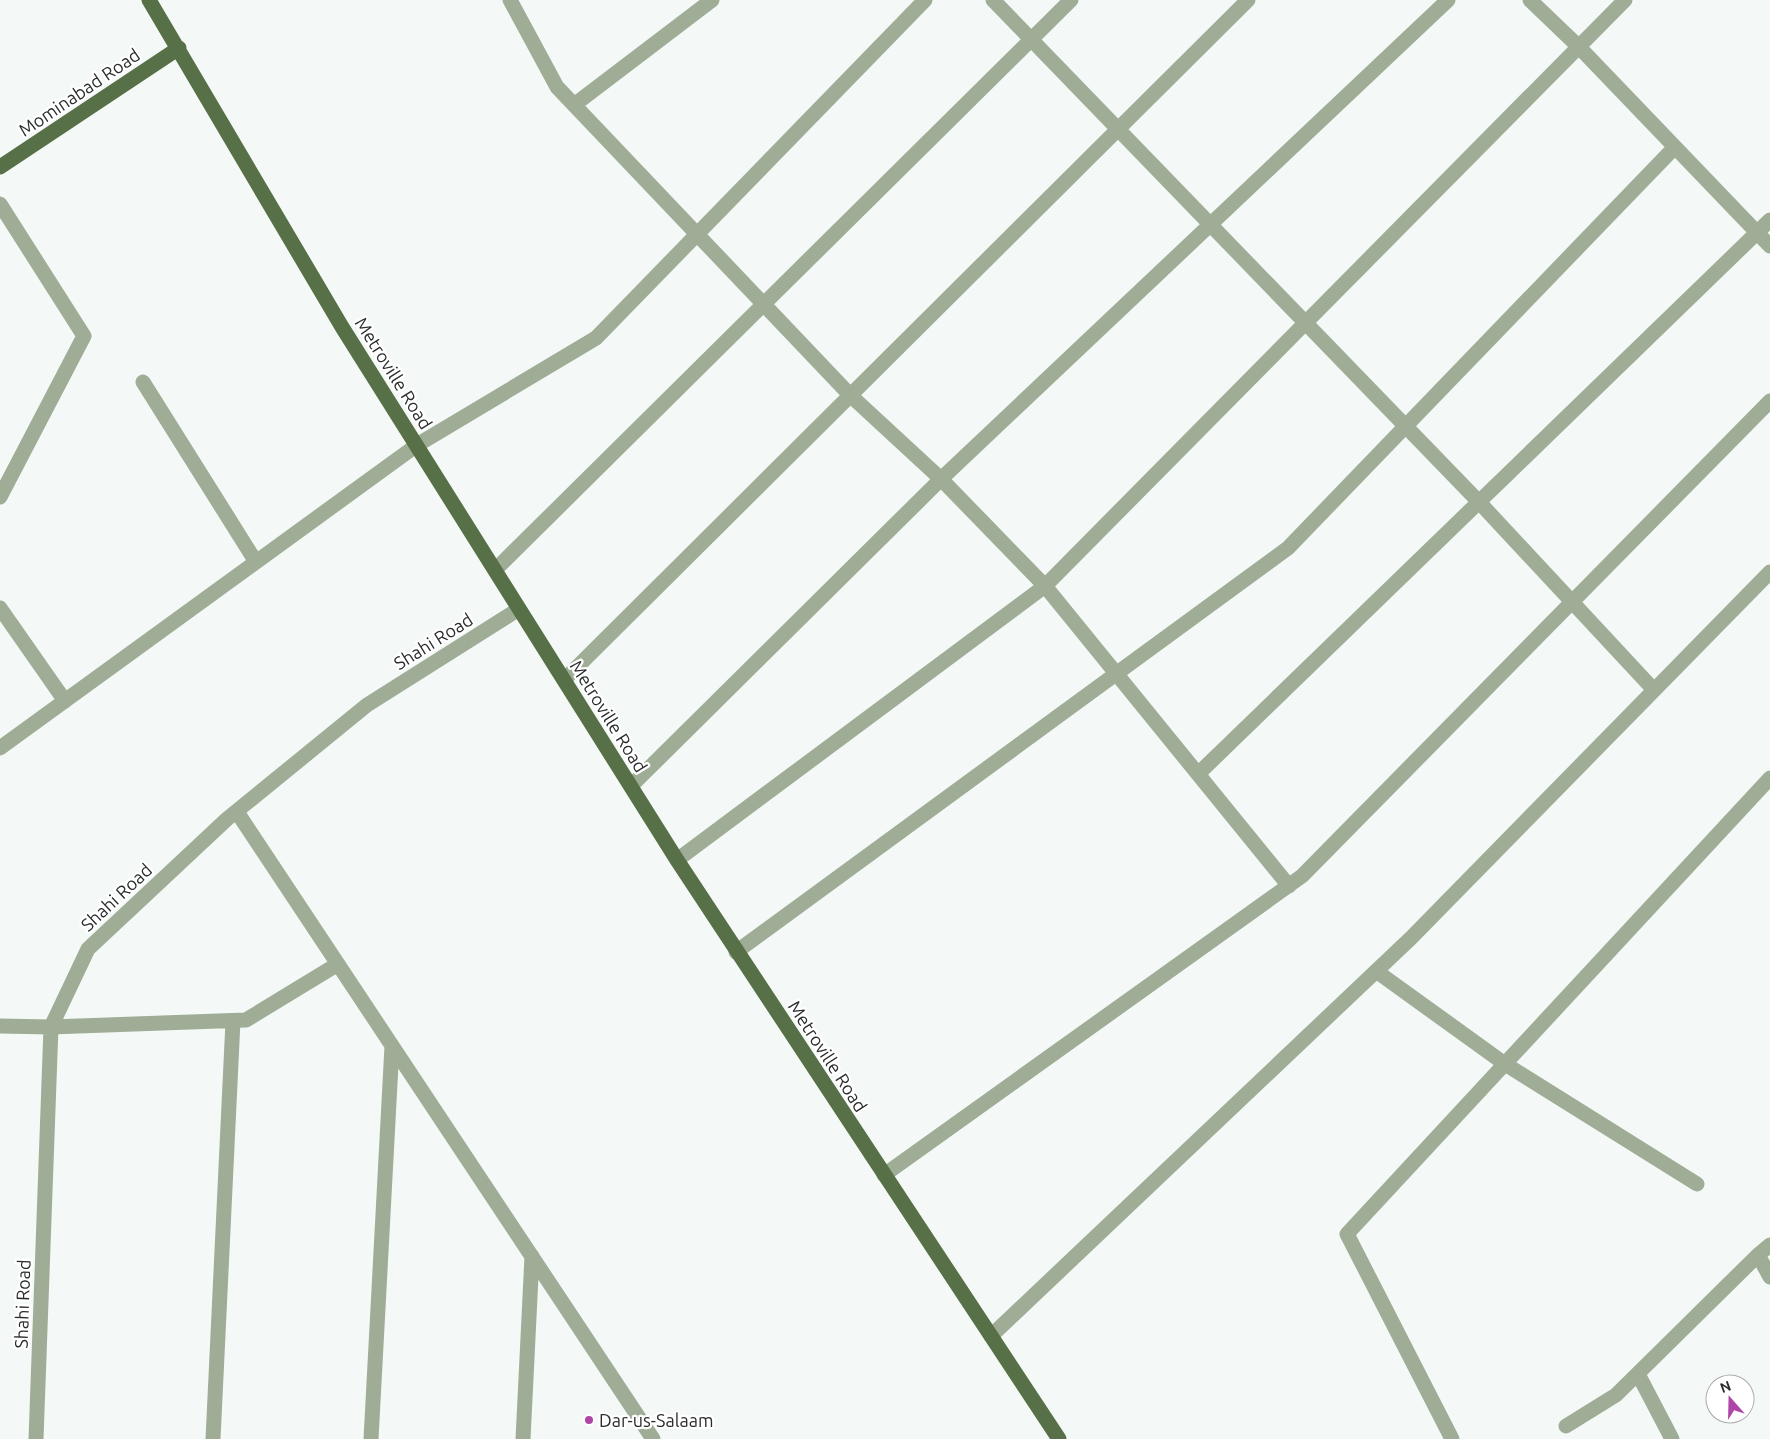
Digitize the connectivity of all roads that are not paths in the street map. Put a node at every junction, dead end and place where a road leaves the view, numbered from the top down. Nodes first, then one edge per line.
1 (149, 0) edge
2 (510, 0) edge
3 (712, 0) edge
4 (926, 0) edge
5 (992, 0) edge
6 (1071, 0) edge
7 (1248, 0) edge
8 (1448, 0) edge
9 (1530, 0) edge
10 (1625, 0) edge
11 (1031, 40) junction
12 (1579, 47) junction
13 (179, 48) junction
14 (574, 105) junction
15 (1118, 130) junction
16 (1675, 147) junction
17 (0, 167) edge
18 (0, 204) edge
19 (1770, 220) edge
20 (1210, 224) junction
21 (1757, 233) junction
22 (697, 235) junction
23 (1770, 246) edge
24 (763, 305) junction
25 (1306, 323) junction
26 (143, 382) dead end
27 (850, 395) junction
28 (1770, 401) edge
29 (1406, 426) junction
30 (417, 445) junction
31 (941, 479) junction
32 (0, 497) edge
33 (1479, 502) junction
34 (256, 562) junction
35 (495, 570) junction
36 (1770, 572) edge
37 (1045, 586) junction
38 (1572, 602) junction
39 (0, 608) edge
40 (519, 609) junction
41 (1117, 674) junction
42 (564, 680) junction
43 (1654, 690) junction
44 (65, 701) junction
45 (0, 748) edge
46 (1198, 774) junction
47 (1770, 778) edge
48 (631, 786) junction
49 (237, 812) junction
50 (676, 860) junction
51 (1289, 886) junction
52 (736, 952) junction
53 (338, 964) junction
54 (1376, 971) junction
55 (233, 1021) junction
56 (0, 1026) edge
57 (51, 1027) junction
58 (392, 1046) junction
59 (1505, 1064) junction
60 (884, 1175) junction
61 (1696, 1184) dead end
62 (1770, 1245) edge
63 (1758, 1255) junction
64 (532, 1256) junction
65 (1770, 1277) edge
66 (991, 1336) junction
67 (1638, 1374) junction
68 (1566, 1426) dead end
69 (36, 1439) edge
70 (212, 1439) edge
71 (370, 1439) edge
72 (523, 1439) edge
73 (653, 1439) edge
74 (1059, 1439) edge
75 (1452, 1439) edge
76 (1672, 1439) edge

1 - 13 main road, Metroville Road
2 - 14 street
3 - 14 street
4 - 22 street
5 - 11 street
6 - 11 street
7 - 15 street
8 - 20 street
9 - 12 street
10 - 12 street
11 - 15 street
11 - 24 street
12 - 16 street
12 - 25 street
13 - 17 main road, Mominabad Road
13 - 30 main road, Metroville Road
14 - 22 street
15 - 20 street
15 - 27 street
16 - 21 street
16 - 29 street
18 - 32 street
19 - 21 street
20 - 25 street
20 - 31 street
21 - 23 street
21 - 33 street
22 - 24 street
22 - 30 street
24 - 27 street
24 - 35 street
25 - 29 street
25 - 37 street
26 - 34 street
27 - 31 street
27 - 42 street
28 - 38 street
29 - 33 street
29 - 41 street
30 - 34 street
30 - 35 main road, Metroville Road
31 - 37 street
31 - 48 street
33 - 38 street
33 - 46 street
34 - 44 street
35 - 40 main road, Metroville Road
36 - 43 street
37 - 41 street
37 - 50 street
38 - 43 street
38 - 51 street
39 - 44 street
40 - 42 main road, Metroville Road
40 - 49 street, Shahi Road
41 - 46 street
41 - 52 street
42 - 48 main road, Metroville Road
43 - 54 street
44 - 45 street
46 - 51 street
47 - 59 street
48 - 50 main road, Metroville Road
49 - 53 street
49 - 57 street, Shahi Road
50 - 52 main road, Metroville Road
51 - 60 street
52 - 60 main road, Metroville Road
53 - 55 street
53 - 58 street
54 - 59 street
54 - 66 street
55 - 57 street
55 - 70 street
56 - 57 street
57 - 69 street, Shahi Road
58 - 64 street
58 - 71 street
59 - 61 street
59 - 75 street
60 - 66 main road, Metroville Road
62 - 63 street
63 - 65 street
63 - 67 street
64 - 72 street
64 - 73 street
66 - 74 main road, Metroville Road
67 - 68 street
67 - 76 street

